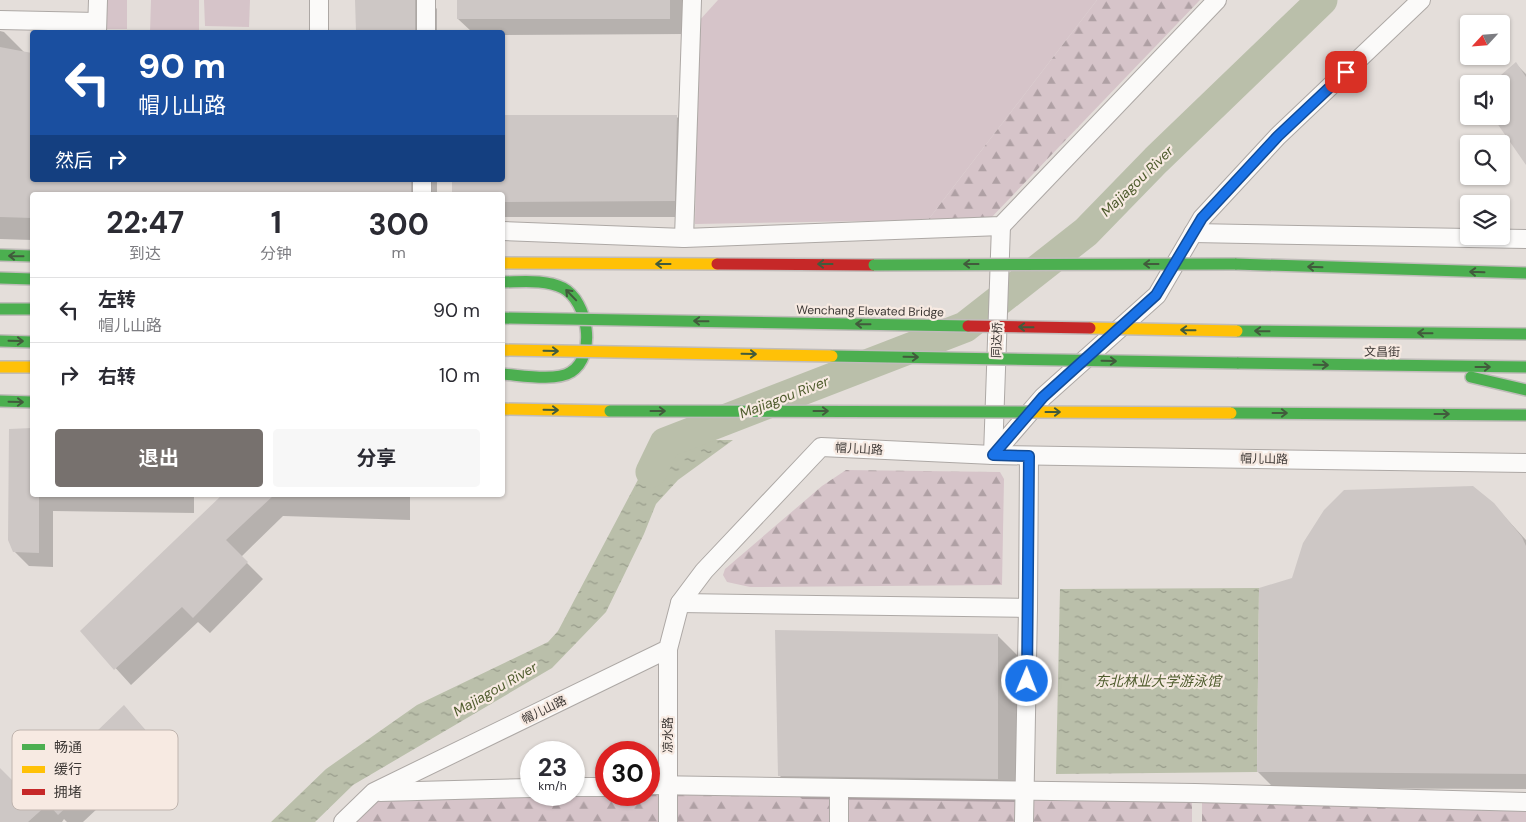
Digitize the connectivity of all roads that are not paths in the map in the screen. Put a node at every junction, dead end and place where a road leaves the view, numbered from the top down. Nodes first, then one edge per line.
1 (98, 0) edge
2 (319, 0) edge
3 (426, 0) edge
4 (692, 0) edge
5 (1217, 0) edge
6 (1421, 0) edge
7 (0, 20) edge
8 (97, 27) edge
9 (319, 30) edge
10 (426, 30) edge
11 (1001, 226) junction
12 (505, 231) edge
13 (1193, 233) junction
14 (684, 238) junction
15 (1526, 239) edge
16 (0, 255) edge
17 (30, 256) edge
18 (505, 263) edge
19 (1526, 273) edge
20 (0, 278) edge
21 (30, 279) edge
22 (505, 282) edge
23 (0, 309) edge
24 (30, 309) edge
25 (505, 318) edge
26 (1237, 331) joint
27 (1526, 334) edge
28 (0, 341) edge
29 (30, 342) edge
30 (505, 350) edge
31 (1383, 366) junction
32 (0, 367) edge
33 (30, 367) edge
34 (1526, 367) edge
35 (505, 374) edge
36 (1526, 390) edge
37 (0, 401) edge
38 (30, 402) edge
39 (505, 409) edge
40 (1526, 415) edge
41 (993, 455) junction
42 (1029, 456) junction
43 (1526, 463) edge
44 (680, 603) junction
45 (1028, 608) junction
46 (668, 649) junction
47 (660, 785) edge
48 (668, 785) junction
49 (520, 788) edge
50 (839, 788) junction
51 (1024, 791) junction
52 (374, 792) junction
53 (1526, 802) edge
54 (343, 822) edge
55 (668, 822) edge
56 (839, 822) edge
57 (1024, 822) edge

1 - 8 street
2 - 9 street
3 - 10 street
4 - 14 street
5 - 11 street
6 - 13 street
7 - 8 street
11 - 14 street
11 - 41 street, 同达桥, bridge
12 - 14 street
13 - 15 street
13 - 41 street
17 -> 16 main road
19 -> 18 main road, bridge
20 - 21 main road
35 -> 22 main road
23 - 24 main road
26 -> 25 main road, Wenchang Elevated Bridge, bridge
27 -> 26 main road, 文昌街
28 -> 29 main road
30 -> 31 main road, 文昌街, bridge
31 -> 34 main road, 文昌街
31 - 36 main road
32 - 33 main road
37 -> 38 main road
39 -> 40 main road, bridge
41 - 42 street, 帽儿山路
41 - 44 street, 帽儿山路
42 - 43 street, 帽儿山路
42 - 45 street
44 - 45 street
44 - 46 street, 帽儿山路
45 - 51 street
46 - 48 street, 凉水路
46 - 52 street, 帽儿山路
47 - 48 street
48 - 50 street
48 - 55 street, 凉水路
49 - 52 street
50 - 51 street
50 - 56 street
51 - 53 street
51 - 57 street
52 - 54 street, 帽儿山路

